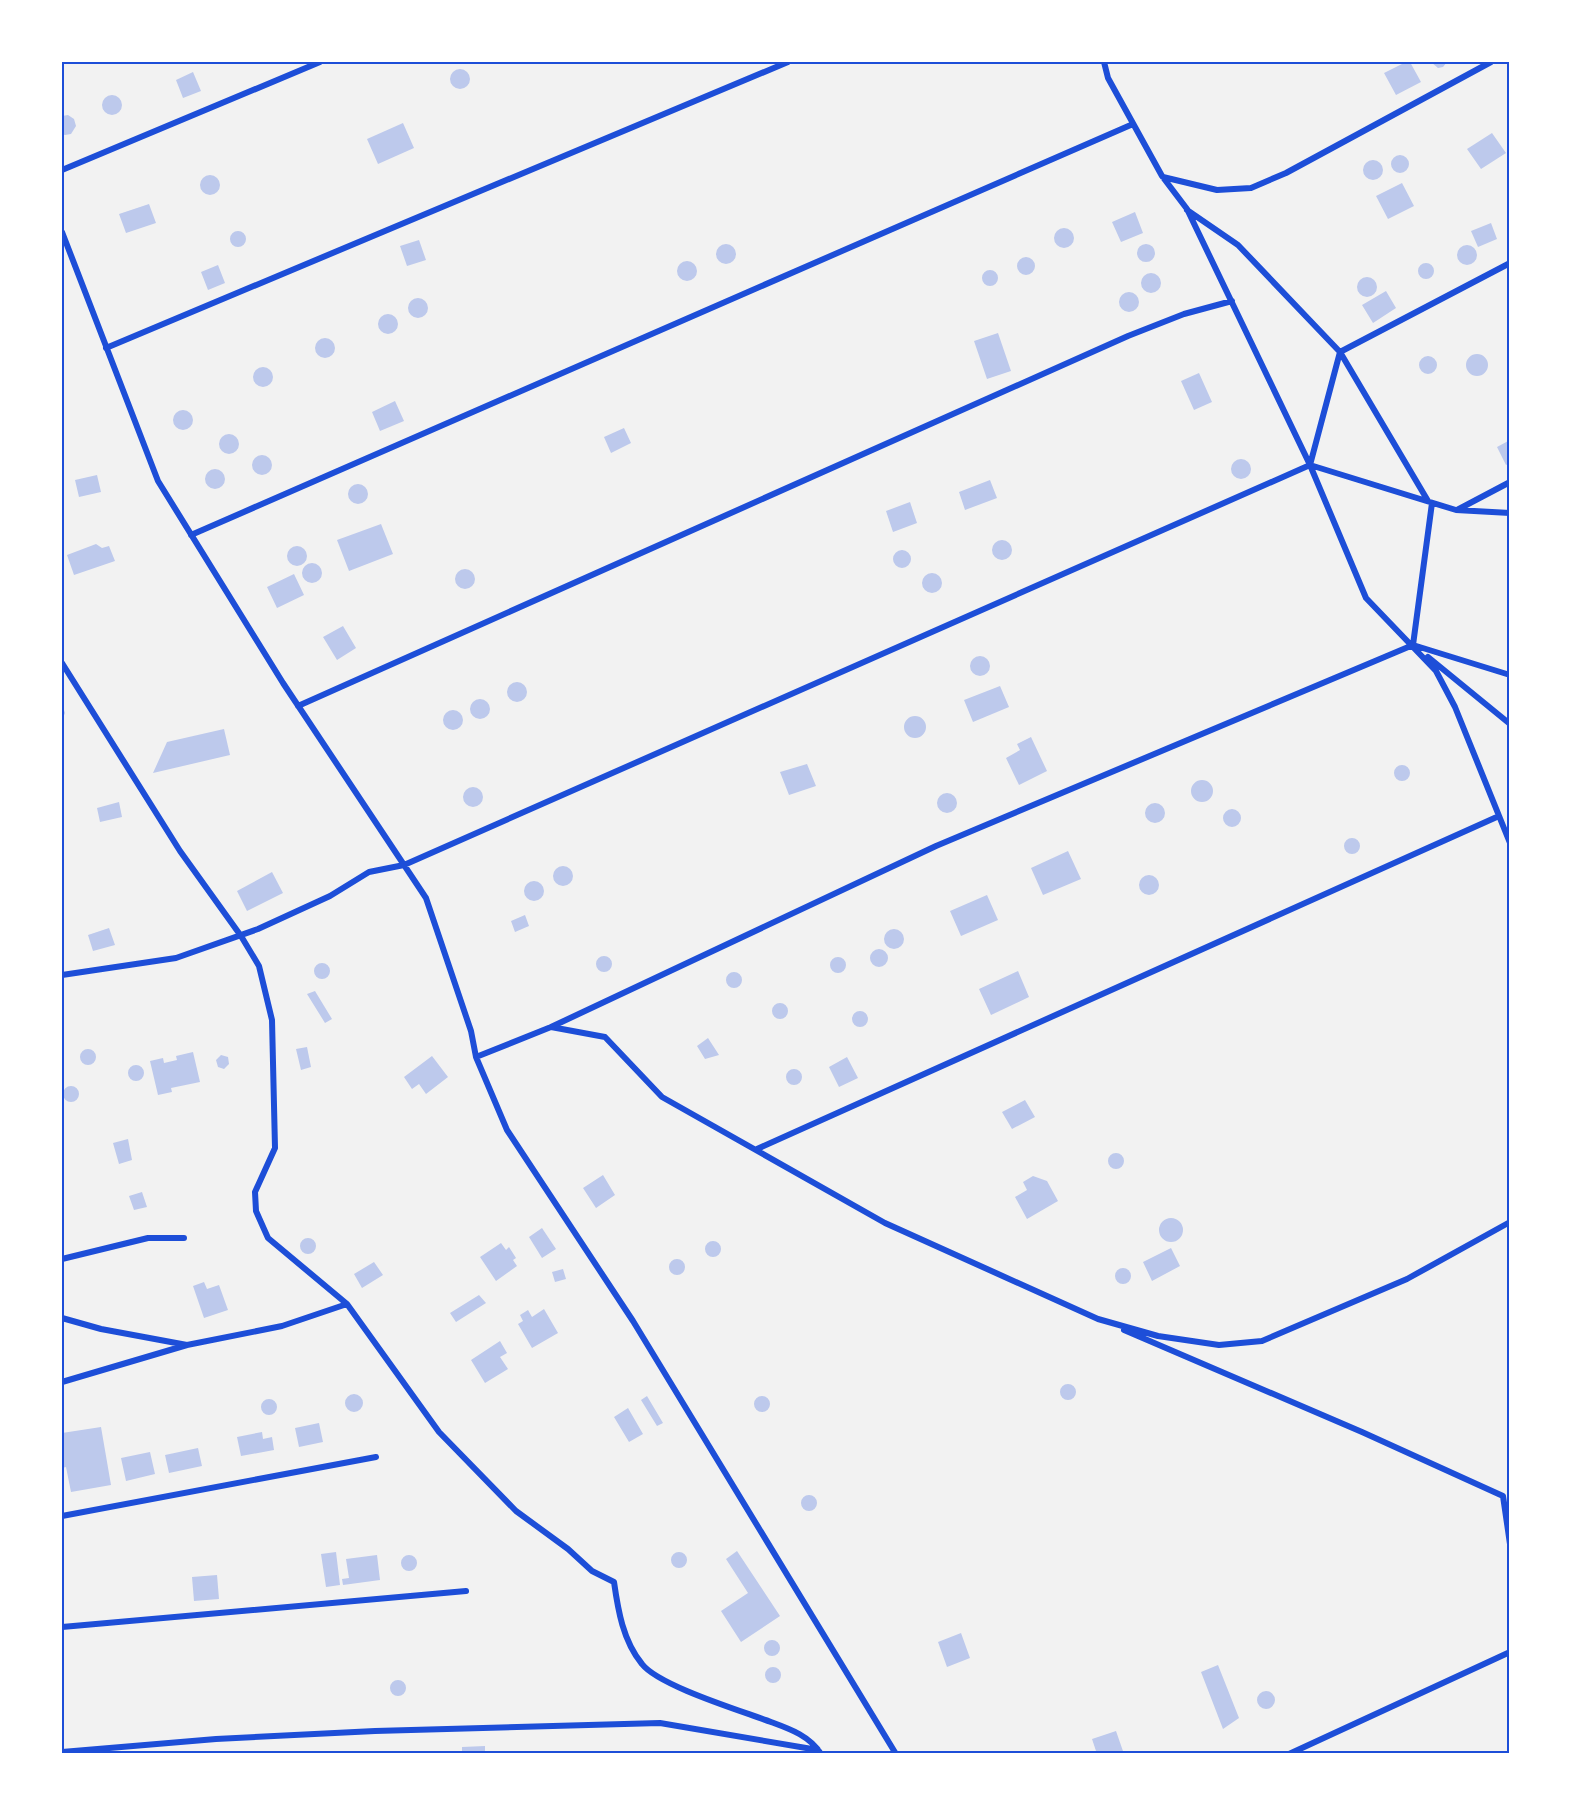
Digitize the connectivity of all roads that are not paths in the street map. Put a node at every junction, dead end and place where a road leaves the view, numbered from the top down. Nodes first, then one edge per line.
1 (320, 62) edge
2 (788, 62) edge
3 (1104, 62) edge
4 (1491, 62) edge
5 (1133, 124) junction
6 (62, 170) edge
7 (1162, 176) junction
8 (1187, 209) junction
9 (62, 232) edge
10 (1509, 263) edge
11 (1232, 301) junction
12 (106, 348) junction
13 (1340, 352) junction
14 (1310, 465) junction
15 (1509, 482) edge
16 (1432, 503) junction
17 (1456, 510) junction
18 (1509, 513) edge
19 (191, 536) junction
20 (1413, 645) junction
21 (62, 663) edge
22 (1509, 675) edge
23 (298, 706) junction
24 (1509, 724) edge
25 (1499, 816) junction
26 (1509, 843) edge
27 (404, 865) junction
28 (241, 936) junction
29 (62, 975) edge
30 (551, 1027) junction
31 (476, 1057) junction
32 (757, 1149) junction
33 (1509, 1222) edge
34 (184, 1238) dead end
35 (62, 1259) edge
36 (347, 1304) junction
37 (62, 1318) edge
38 (1098, 1319) junction
39 (187, 1345) junction
40 (62, 1382) edge
41 (376, 1456) dead end
42 (62, 1516) edge
43 (1509, 1544) edge
44 (466, 1592) dead end
45 (62, 1627) edge
46 (1509, 1652) edge
47 (62, 1752) edge
48 (820, 1752) edge
49 (896, 1754) edge
50 (1289, 1754) edge

1 - 6 street
2 - 12 street
3 - 5 street
4 - 7 street
5 - 7 street
5 - 19 street
7 - 8 street
8 - 11 street
8 - 13 street
9 - 12 street
10 - 13 street
11 - 14 street
11 - 23 street
12 - 19 street
13 - 14 street
13 - 16 street
14 - 16 street
14 - 20 street
14 - 27 street
15 - 17 street
16 - 17 street
16 - 20 street
17 - 18 street
19 - 23 street
20 - 22 street
20 - 24 street
20 - 25 street
20 - 30 street
21 - 28 street
23 - 27 street
25 - 26 street
25 - 32 street
27 - 28 street
27 - 31 street
28 - 29 street
28 - 36 street
30 - 31 street
30 - 32 street
31 - 49 street
32 - 38 street
33 - 38 street
34 - 35 street
36 - 39 street
36 - 48 street
37 - 39 street
38 - 43 street
39 - 40 street
41 - 42 street
44 - 45 street
46 - 50 street
47 - 48 street

